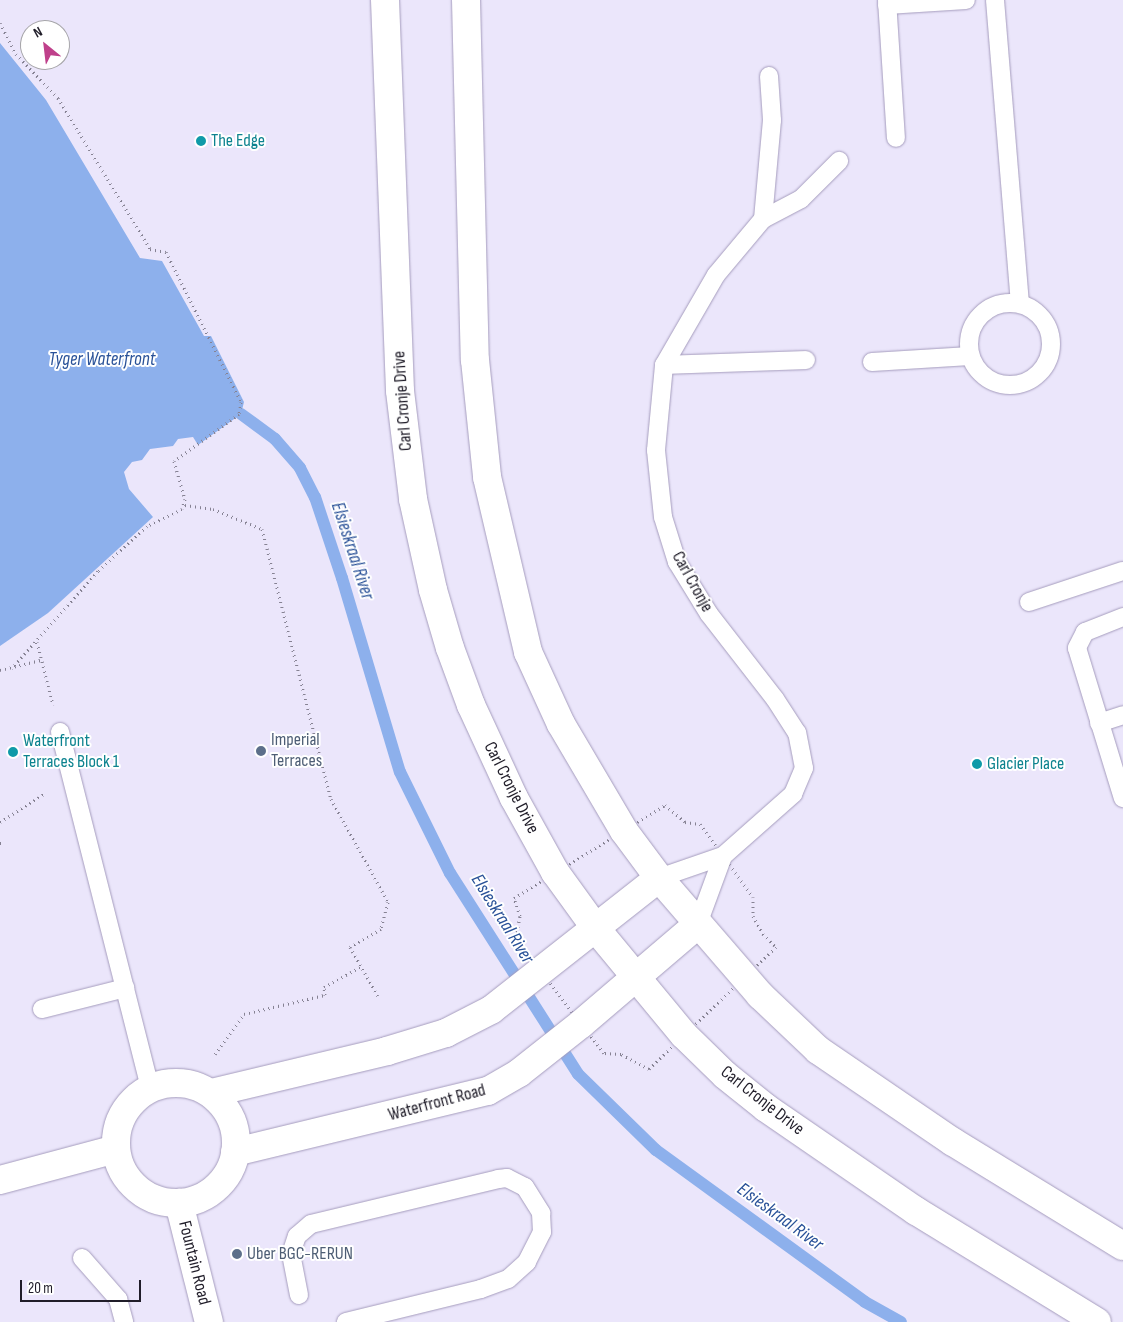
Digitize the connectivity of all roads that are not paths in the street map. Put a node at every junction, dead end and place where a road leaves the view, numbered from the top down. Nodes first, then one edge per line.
1 (385, 0) edge
2 (466, 0) edge
3 (966, 0) edge
4 (995, 0) edge
5 (887, 3) edge
6 (769, 76) dead end
7 (896, 138) dead end
8 (839, 161) dead end
9 (763, 219) junction
10 (1020, 304) junction
11 (970, 356) junction
12 (806, 360) dead end
13 (872, 362) dead end
14 (664, 365) junction
15 (1123, 571) edge
16 (1029, 602) dead end
17 (1123, 617) edge
18 (1123, 715) edge
19 (1099, 723) junction
20 (60, 732) road end
21 (1123, 798) edge
22 (723, 856) junction
23 (659, 878) junction
24 (698, 924) junction
25 (597, 930) junction
26 (636, 978) junction
27 (125, 988) junction
28 (42, 1009) dead end
29 (150, 1088) junction
30 (211, 1093) junction
31 (116, 1150) junction
32 (235, 1152) junction
33 (0, 1180) edge
34 (179, 1203) junction
35 (1123, 1246) edge
36 (82, 1258) dead end
37 (299, 1295) dead end
38 (124, 1322) edge
39 (209, 1322) edge
40 (346, 1322) edge
41 (1097, 1322) edge

1 - 25 main road, Carl Cronje Drive
2 - 23 main road
3 - 5 lane
4 - 10 lane
5 - 7 lane
6 - 9 lane
8 - 9 lane
9 - 14 lane, Carl Cronje
10 - 11 lane
10 - 11 lane
11 - 13 lane
12 - 14 lane
14 - 22 lane, Carl Cronje
15 - 16 lane
17 - 19 lane
18 - 19 lane
19 - 21 lane
20 - 27 lane
22 - 23 lane, Carl Cronje
22 - 24 lane, Carl Cronje
23 - 24 main road
23 - 25 main road
24 - 26 main road, Waterfront Road
24 - 35 main road
25 - 26 main road, Carl Cronje Drive
25 - 30 main road
26 - 32 main road, Waterfront Road
26 - 41 main road, Carl Cronje Drive
27 - 28 lane
27 - 29 lane
29 - 30 main road
29 - 31 main road
30 - 32 main road
31 - 33 main road
31 - 34 main road
32 - 34 main road
34 - 39 main road, Fountain Road
36 - 38 lane
37 - 40 lane

